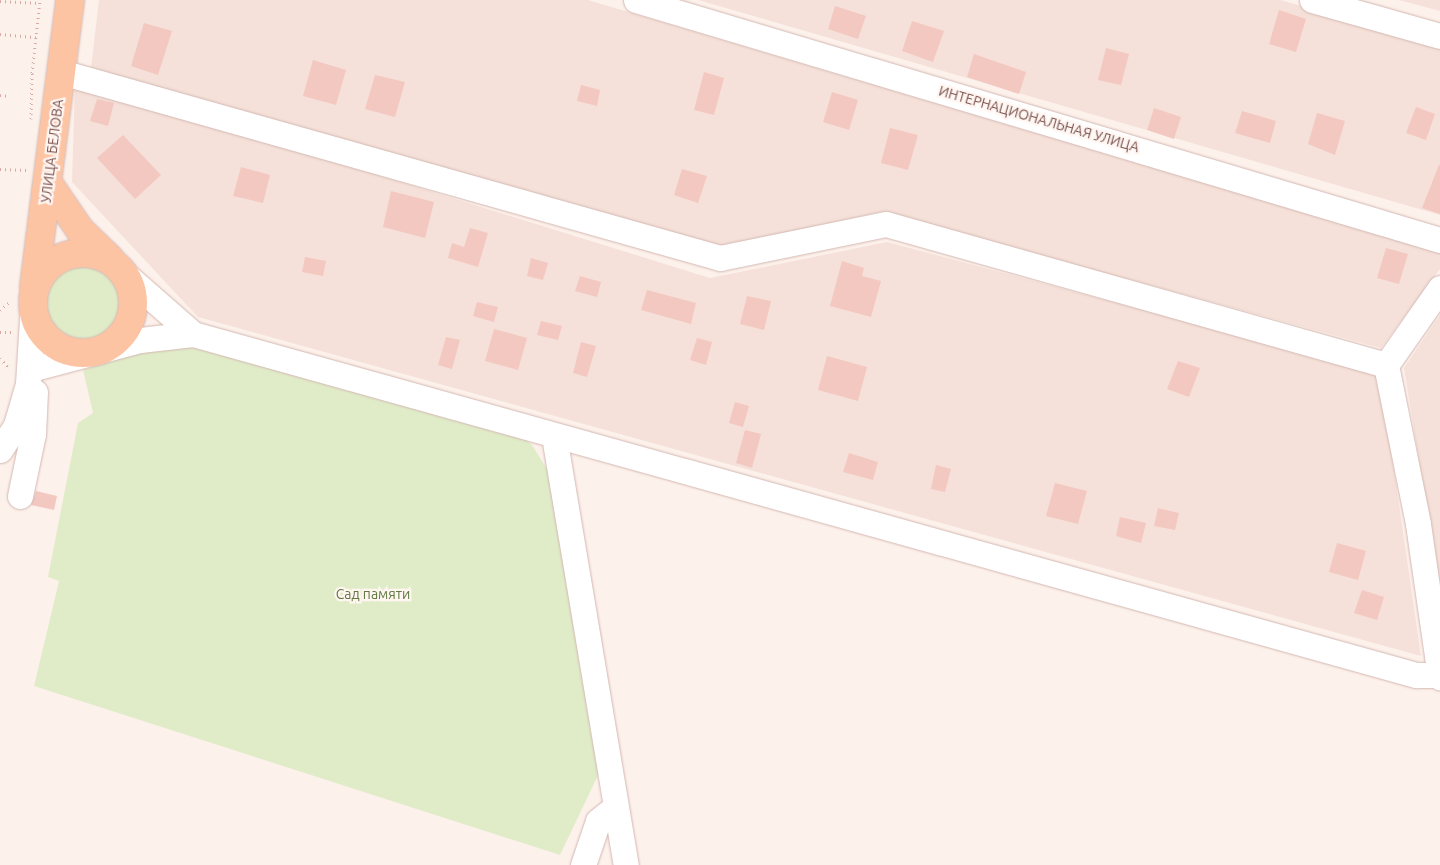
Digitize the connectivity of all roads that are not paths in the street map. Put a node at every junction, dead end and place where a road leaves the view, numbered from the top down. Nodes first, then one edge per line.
1 (70, 0) edge
2 (636, 0) edge
3 (1312, 0) edge
4 (1440, 36) edge
5 (61, 72) junction
6 (39, 177) junction
7 (1440, 240) edge
8 (121, 271) junction
9 (1440, 288) edge
10 (32, 302) junction
11 (194, 334) junction
12 (100, 350) junction
13 (1386, 364) junction
14 (34, 368) junction
15 (554, 436) junction
16 (0, 450) edge
17 (20, 496) dead end
18 (1440, 675) edge
19 (615, 807) junction
20 (583, 865) edge
21 (626, 865) edge

1 - 5 main road, УЛИЦА БЕЛОВА
2 - 7 street, ИНТЕРНАЦИОНАЛЬНАЯ УЛИЦА
3 - 4 street
5 - 6 main road, УЛИЦА БЕЛОВА
5 - 13 street
6 - 8 main road
6 - 10 main road, УЛИЦА БЕЛОВА
8 - 10 main road
8 - 11 street
8 - 12 main road
9 - 13 street
10 - 12 main road
10 - 14 street
11 - 12 street
11 - 15 street
12 - 14 street
13 - 18 street
14 - 16 street
14 - 17 street
15 - 18 street
15 - 19 street
19 - 20 street
19 - 21 street

